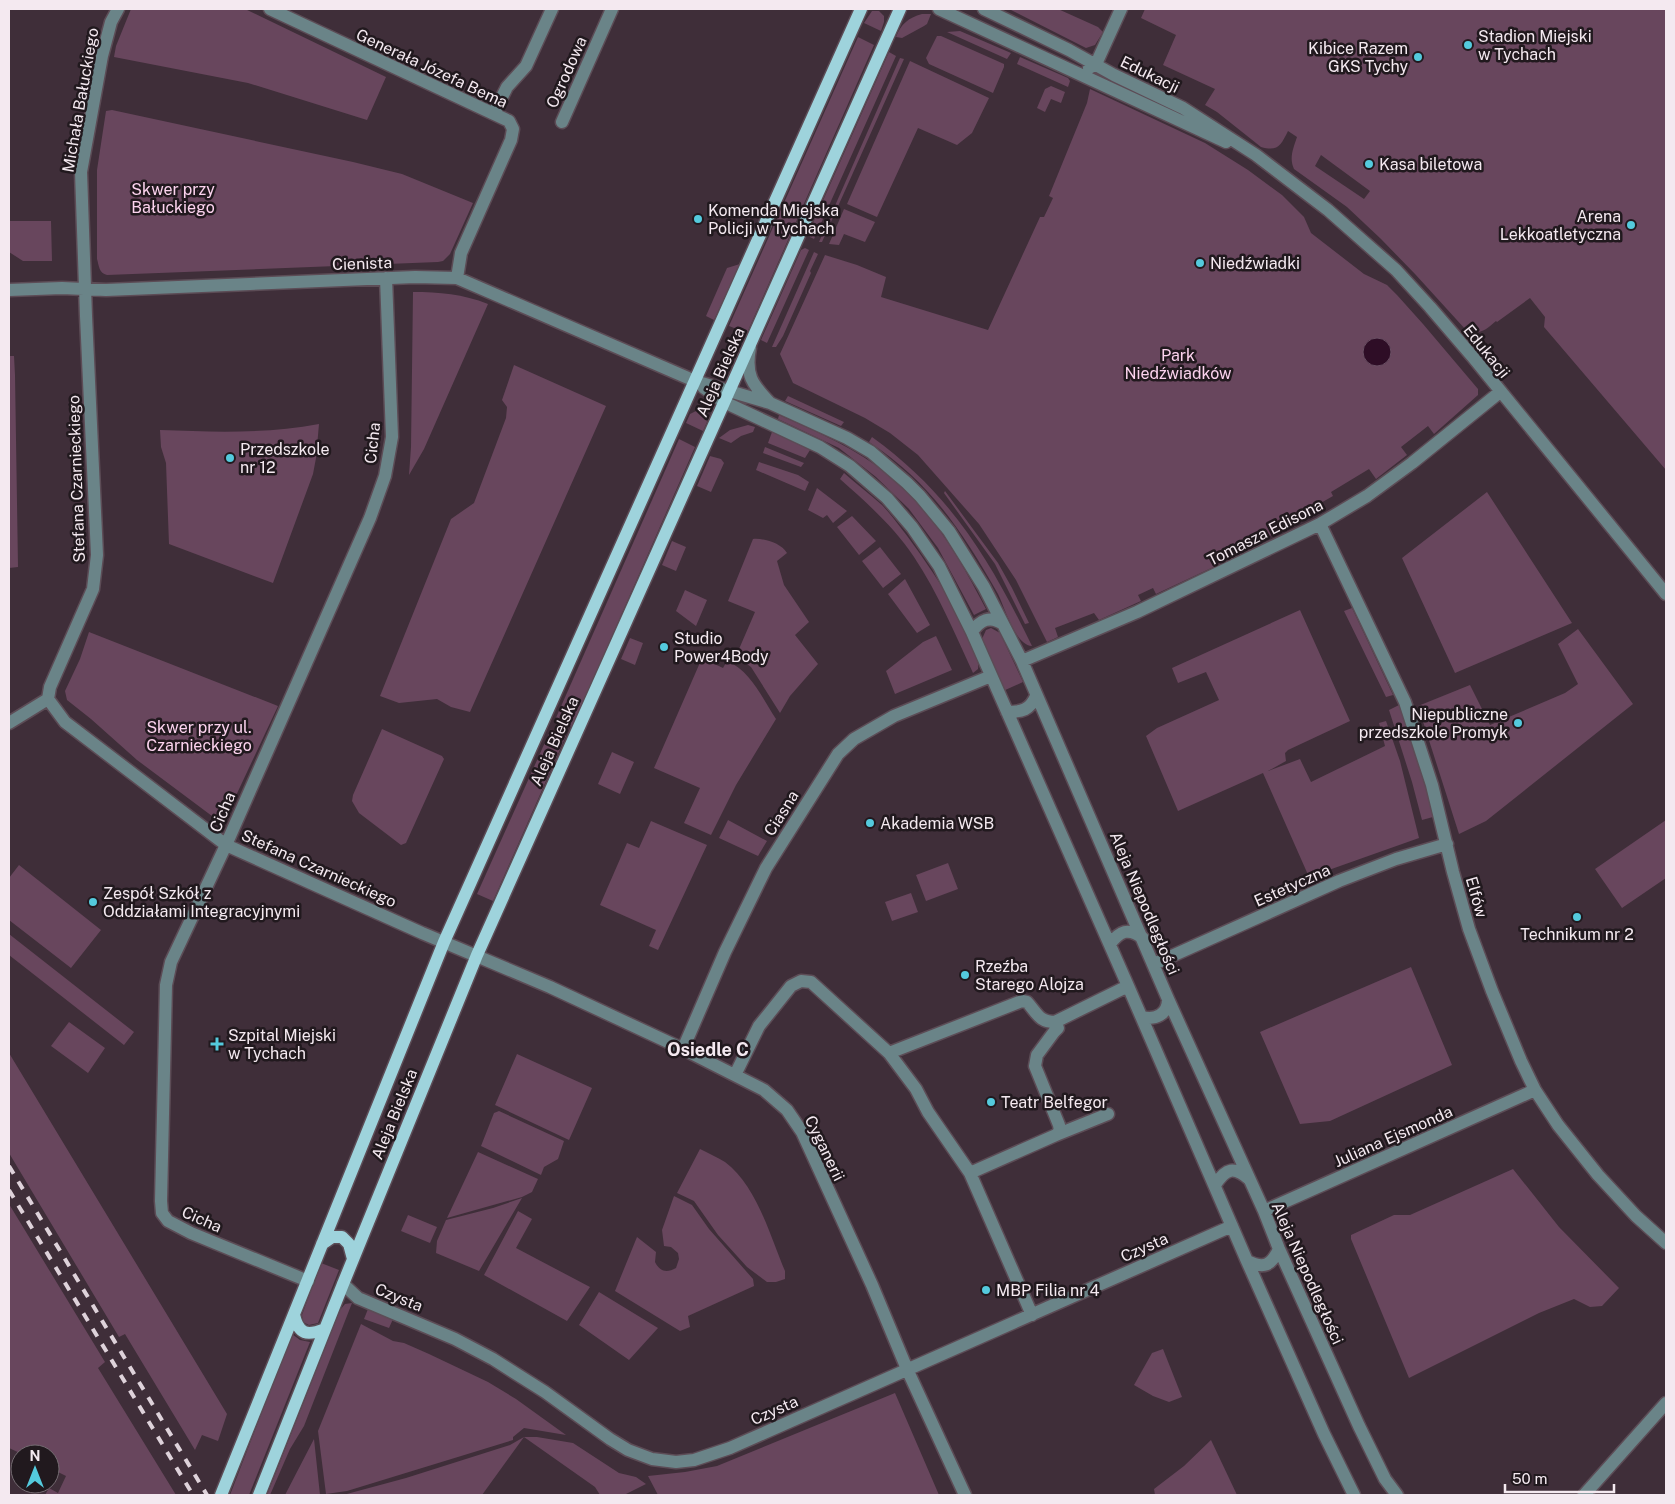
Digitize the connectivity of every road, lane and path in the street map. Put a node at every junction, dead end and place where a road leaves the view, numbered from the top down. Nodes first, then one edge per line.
1 (118, 9) edge
2 (270, 9) edge
3 (552, 9) edge
4 (612, 9) edge
5 (861, 9) edge
6 (900, 9) edge
7 (940, 9) edge
8 (984, 9) edge
9 (1121, 9) edge
10 (1026, 29) junction
11 (1018, 45) junction
12 (1096, 64) junction
13 (1081, 74) junction
14 (494, 113) junction
15 (562, 122) dead end
16 (1256, 155) junction
17 (386, 278) junction
18 (456, 278) junction
19 (85, 289) junction
20 (9, 290) edge
21 (751, 342) junction
22 (695, 381) junction
23 (1500, 392) junction
24 (727, 396) junction
25 (770, 403) junction
26 (1320, 524) junction
27 (1666, 594) edge
28 (1003, 624) junction
29 (972, 632) junction
30 (1022, 661) junction
31 (992, 676) junction
32 (1036, 696) junction
33 (48, 699) junction
34 (1007, 712) junction
35 (9, 723) edge
36 (1448, 844) junction
37 (226, 845) junction
38 (1143, 938) junction
39 (444, 942) junction
40 (1110, 944) junction
41 (477, 955) junction
42 (1154, 964) junction
43 (1128, 986) junction
44 (1168, 999) junction
45 (1142, 1017) junction
46 (1058, 1028) dead end
47 (683, 1049) junction
48 (889, 1053) junction
49 (735, 1075) junction
50 (1535, 1090) junction
51 (1108, 1114) dead end
52 (1056, 1135) junction
53 (970, 1173) junction
54 (1249, 1179) junction
55 (1215, 1185) junction
56 (1264, 1211) junction
57 (1232, 1226) junction
58 (1666, 1242) edge
59 (322, 1244) junction
60 (1278, 1249) junction
61 (353, 1258) junction
62 (1247, 1261) junction
63 (308, 1281) junction
64 (342, 1284) junction
65 (294, 1315) junction
66 (1032, 1315) junction
67 (325, 1328) junction
68 (906, 1369) junction
69 (1666, 1403) edge
70 (260, 1492) edge
71 (221, 1495) edge
72 (965, 1495) edge
73 (1354, 1495) edge
74 (1397, 1495) edge
75 (1584, 1495) edge

1 - 19 street, Michała Bałuckiego
2 - 14 street, Generała Józefa Bema
3 - 14 street
4 - 15 street, Ogrodowa
5 - 22 main road, Aleja Bielska
6 - 21 main road, Aleja Bielska
7 - 11 street, Edukacji
8 - 10 street, Edukacji
9 - 12 street
10 - 11 street
10 - 12 street, Edukacji
11 - 13 street, Edukacji
12 - 13 street
12 - 16 street, Edukacji
13 - 16 street, Edukacji
14 - 18 street, Generała Józefa Bema
16 - 23 street, Edukacji
17 - 18 street, Cienista
17 - 19 street, Cienista
17 - 37 street, Cicha
18 - 22 street, Cienista
19 - 20 street, Cienista
19 - 33 street, Stefana Czarnieckiego
21 - 24 main road, Aleja Bielska
21 - 25 street, Aleja Niepodległości
22 - 24 street, Aleja Niepodległości
22 - 39 main road, Aleja Bielska
23 - 26 street, Tomasza Edisona
23 - 27 street, Edukacji
24 - 25 street, Aleja Niepodległości
24 - 29 street, Aleja Niepodległości
24 - 41 main road, Aleja Bielska
25 - 28 street, Aleja Niepodległości
26 - 30 street, Tomasza Edisona
26 - 36 street, Elfów
28 - 29 street
28 - 30 street, Aleja Niepodległości
29 - 31 street, Aleja Niepodległości
30 - 32 street, Aleja Niepodległości
31 - 34 street, Aleja Niepodległości
31 - 47 street, Ciasna
32 - 34 street
32 - 38 street, Aleja Niepodległości
33 - 35 street
33 - 37 street, Stefana Czarnieckiego
34 - 40 street, Aleja Niepodległości
36 - 42 street, Estetyczna
36 - 50 street, Elfów
37 - 39 street, Stefana Czarnieckiego
37 - 63 street, Cicha
38 - 40 street
38 - 42 street, Aleja Niepodległości
39 - 41 street, Cyganerii
39 - 59 main road, Aleja Bielska
40 - 43 street, Aleja Niepodległości
41 - 47 street, Cyganerii
41 - 61 main road, Aleja Bielska
42 - 44 street, Aleja Niepodległości
43 - 45 street, Aleja Niepodległości
43 - 48 street
44 - 45 street
44 - 54 street, Aleja Niepodległości
45 - 55 street, Aleja Niepodległości
46 - 52 street
47 - 49 street, Cyganerii
48 - 49 street
48 - 53 street
49 - 68 street, Cyganerii
50 - 56 street, Juliana Ejsmonda
50 - 58 street, Elfów
51 - 52 street
52 - 53 street
53 - 66 street
54 - 55 street
54 - 56 street, Aleja Niepodległości
55 - 57 street, Aleja Niepodległości
56 - 60 street, Aleja Niepodległości
57 - 62 street, Aleja Niepodległości
57 - 66 street, Czysta
59 - 61 main road
59 - 63 main road, Aleja Bielska
60 - 62 street
60 - 74 street, Aleja Niepodległości
61 - 64 main road, Aleja Bielska
62 - 73 street, Aleja Niepodległości
63 - 65 main road, Aleja Bielska
64 - 67 main road, Aleja Bielska
64 - 68 street, Czysta
65 - 67 main road
65 - 71 main road, Aleja Bielska
66 - 68 street, Czysta
67 - 70 main road, Aleja Bielska
68 - 72 street, Cyganerii
69 - 75 street

